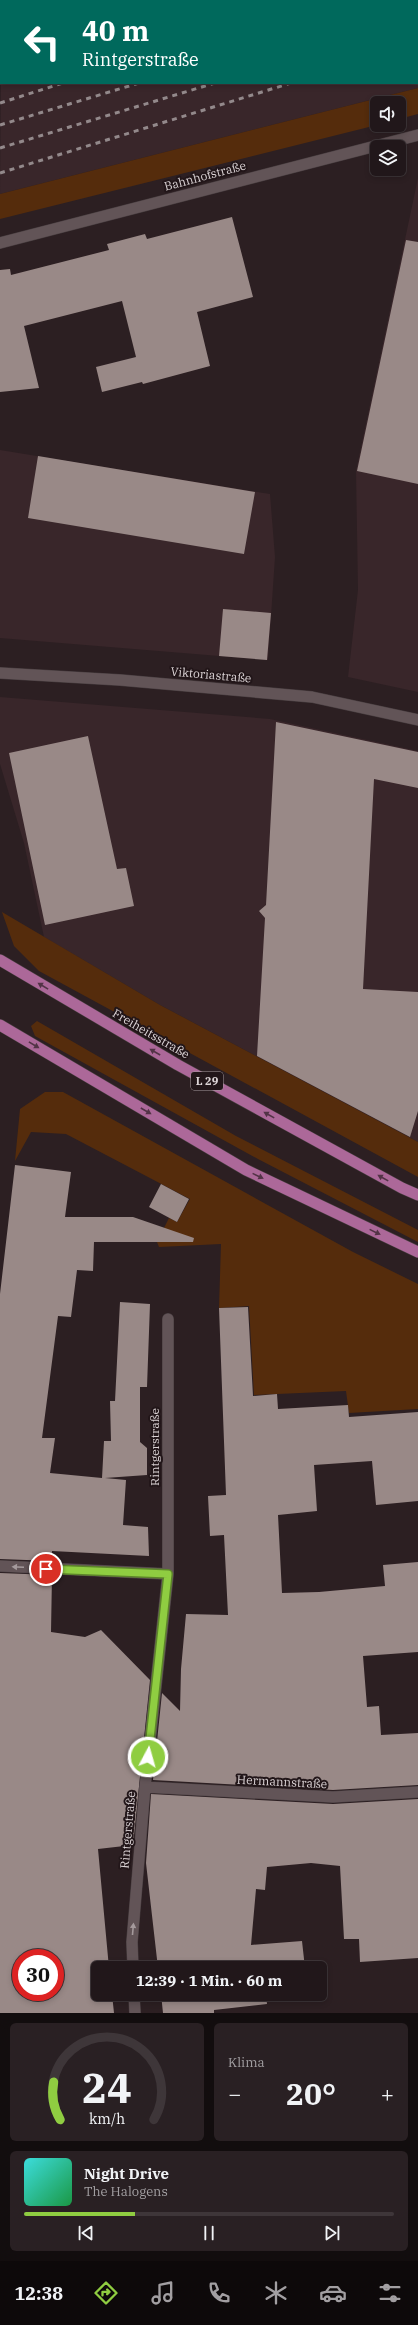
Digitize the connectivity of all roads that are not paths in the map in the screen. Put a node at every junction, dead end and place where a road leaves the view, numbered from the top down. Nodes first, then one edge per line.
1 (418, 135) edge
2 (0, 244) edge
3 (0, 673) edge
4 (418, 720) edge
5 (0, 960) edge
6 (0, 1025) edge
7 (418, 1195) edge
8 (418, 1252) edge
9 (168, 1319) dead end
10 (0, 1566) edge
11 (168, 1574) junction
12 (145, 1787) junction
13 (418, 1792) edge
14 (133, 1961) edge
15 (134, 2001) edge
16 (135, 2013) edge

1 - 2 street, Bahnhofstraße
3 - 4 street, Viktoriastraße
7 -> 5 main road, Freiheitsstraße / L 29
6 -> 8 main road
9 - 11 street, Rintgerstraße
11 -> 10 street
11 - 12 street, Rintgerstraße
12 - 13 street, Hermannstraße
14 -> 12 street, Rintgerstraße
15 - 16 street

